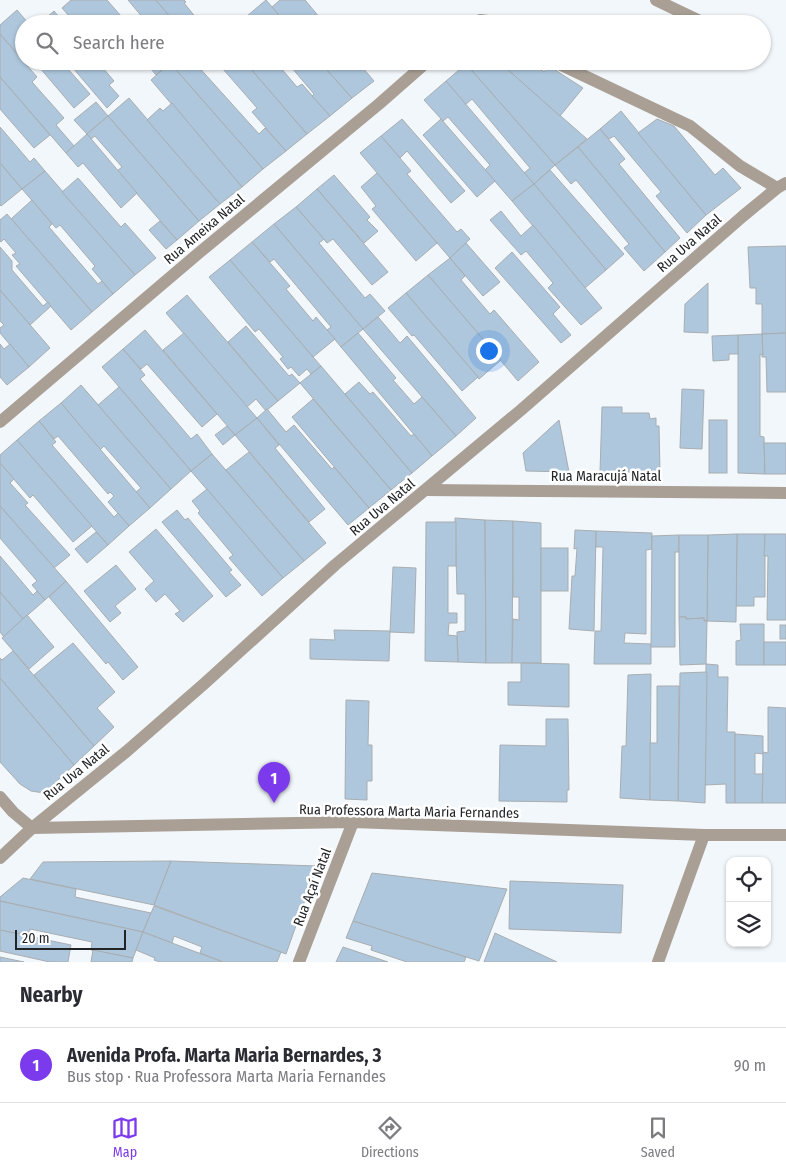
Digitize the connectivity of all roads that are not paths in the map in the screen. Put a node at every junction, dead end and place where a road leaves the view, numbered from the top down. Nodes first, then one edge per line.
1 (656, 0) edge
2 (687, 15) edge
3 (418, 70) edge
4 (572, 70) edge
5 (781, 185) edge
6 (0, 422) edge
7 (426, 490) junction
8 (786, 492) edge
9 (0, 797) edge
10 (353, 822) junction
11 (32, 828) junction
12 (704, 835) junction
13 (786, 835) edge
14 (0, 858) edge
15 (299, 962) edge
16 (658, 962) edge

1 - 2 street
3 - 6 street, Rua Ameixa Natal
4 - 5 street
5 - 7 street, Rua Uva Natal
7 - 8 street, Rua Maracujá Natal
7 - 11 street, Rua Uva Natal
9 - 11 street
10 - 11 street, Rua Professora Marta Maria Fernandes
10 - 12 street, Rua Professora Marta Maria Fernandes
10 - 15 street, Rua Açaí Natal
11 - 14 street, Rua Uva Natal
12 - 13 street, Rua Professora Marta Maria Fernandes
12 - 16 street

